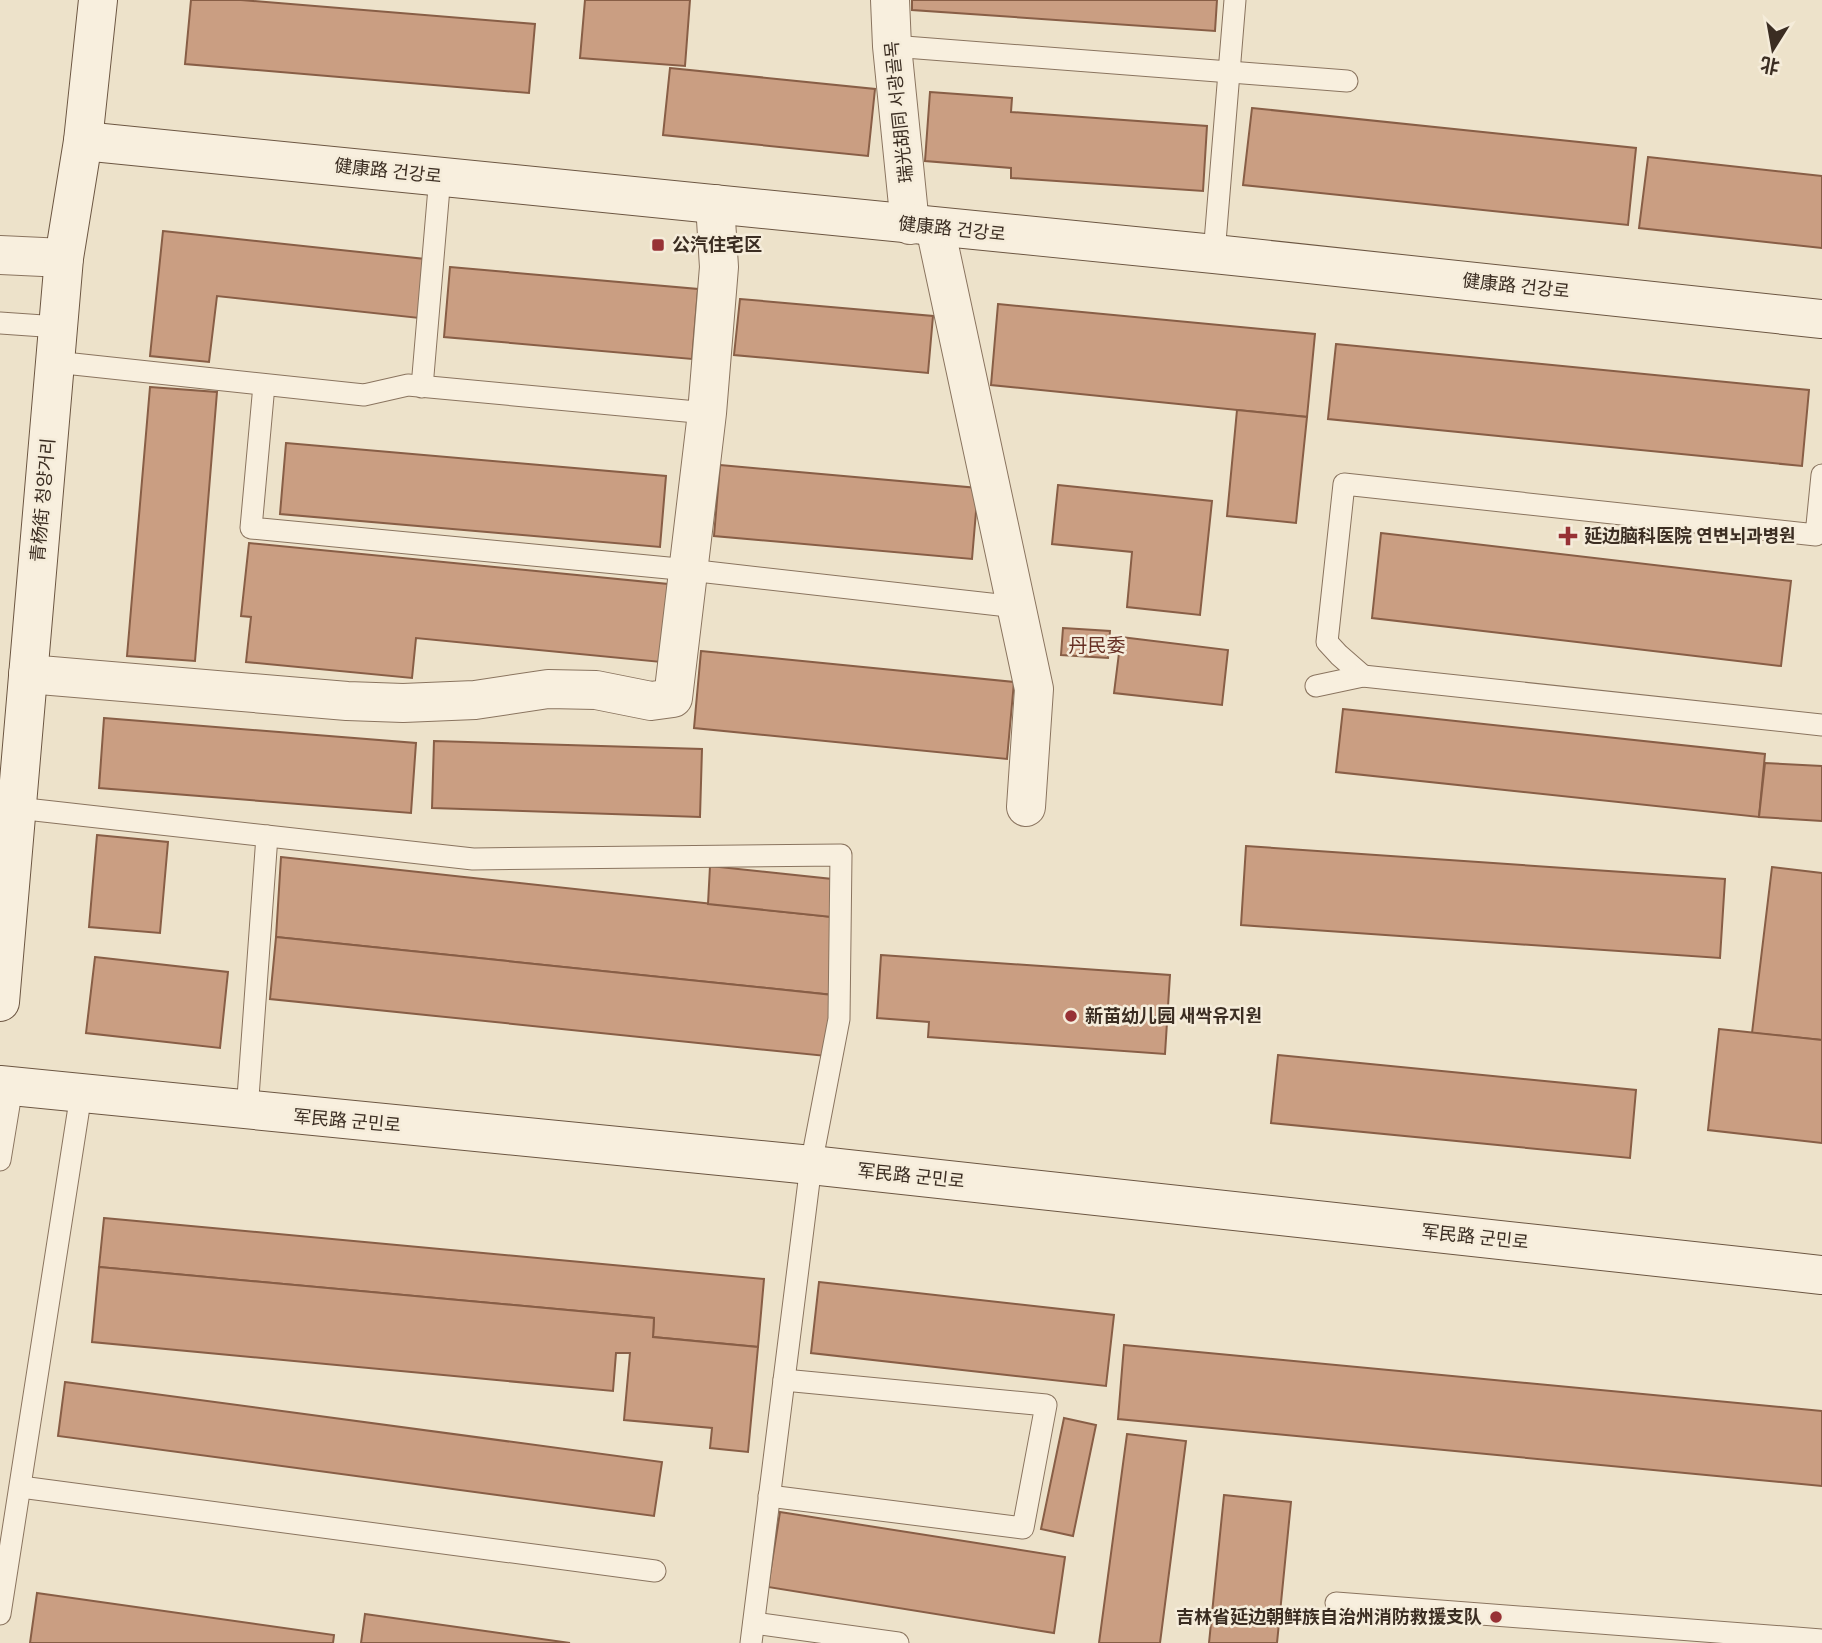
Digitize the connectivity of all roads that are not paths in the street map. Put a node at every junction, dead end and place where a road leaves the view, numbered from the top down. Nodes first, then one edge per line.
1 (98, 0) edge
2 (890, 0) edge
3 (1235, 0) edge
4 (892, 46) junction
5 (1230, 71) junction
6 (1347, 81) dead end
7 (83, 141) junction
8 (440, 176) junction
9 (715, 204) junction
10 (923, 226) junction
11 (1214, 254) junction
12 (0, 255) edge
13 (64, 258) junction
14 (1822, 319) edge
15 (0, 323) edge
16 (56, 344) junction
17 (264, 385) junction
18 (422, 387) junction
19 (707, 412) junction
20 (1822, 475) edge
21 (689, 570) junction
22 (1017, 607) junction
23 (28, 674) junction
24 (1363, 676) junction
25 (1316, 686) dead end
26 (1822, 725) edge
27 (1026, 807) dead end
28 (17, 808) junction
29 (267, 836) junction
30 (0, 1002) edge
31 (6, 1086) edge
32 (81, 1094) junction
33 (247, 1111) junction
34 (0, 1160) edge
35 (811, 1165) junction
36 (1822, 1275) edge
37 (784, 1380) junction
38 (21, 1487) junction
39 (769, 1496) junction
40 (655, 1571) dead end
41 (1336, 1603) dead end
42 (0, 1614) edge
43 (752, 1633) edge
44 (1822, 1640) edge
45 (898, 1643) edge

1 - 7 street, 青杨街 청양거리
2 - 4 street, 瑞光胡同 서광골목
3 - 5 lane
4 - 5 lane
4 - 10 street, 瑞光胡同 서광골목
5 - 6 lane
5 - 11 lane
7 - 8 street, 健康路 건강로
7 - 13 street, 青杨街 청양거리
8 - 9 street, 健康路 건강로
8 - 18 lane
9 - 10 street, 健康路 건강로
9 - 19 street
10 - 11 street, 健康路 건강로
10 - 22 street, 瑞光胡同 서광골목
11 - 14 street, 健康路 건강로
12 - 13 street
13 - 16 street, 青杨街 청양거리
15 - 16 lane
16 - 17 lane
16 - 23 street, 青杨街 청양거리
17 - 18 lane
17 - 21 lane
18 - 19 lane
19 - 21 street
20 - 24 lane
21 - 22 lane
21 - 23 street
22 - 27 street, 瑞光胡同 서광골목
23 - 28 street, 青杨街 청양거리
24 - 25 lane
24 - 26 lane
28 - 29 lane
28 - 30 street, 青杨街 청양거리
29 - 33 lane
29 - 35 lane
31 - 32 street, 军民路 군민로
31 - 34 lane
32 - 33 street, 军民路 군민로
32 - 38 lane
33 - 35 street, 军民路 군민로
35 - 36 street, 军民路 군민로
35 - 37 lane
37 - 39 lane
37 - 39 lane
38 - 40 lane
38 - 42 lane
39 - 43 lane
41 - 44 lane
43 - 45 lane

